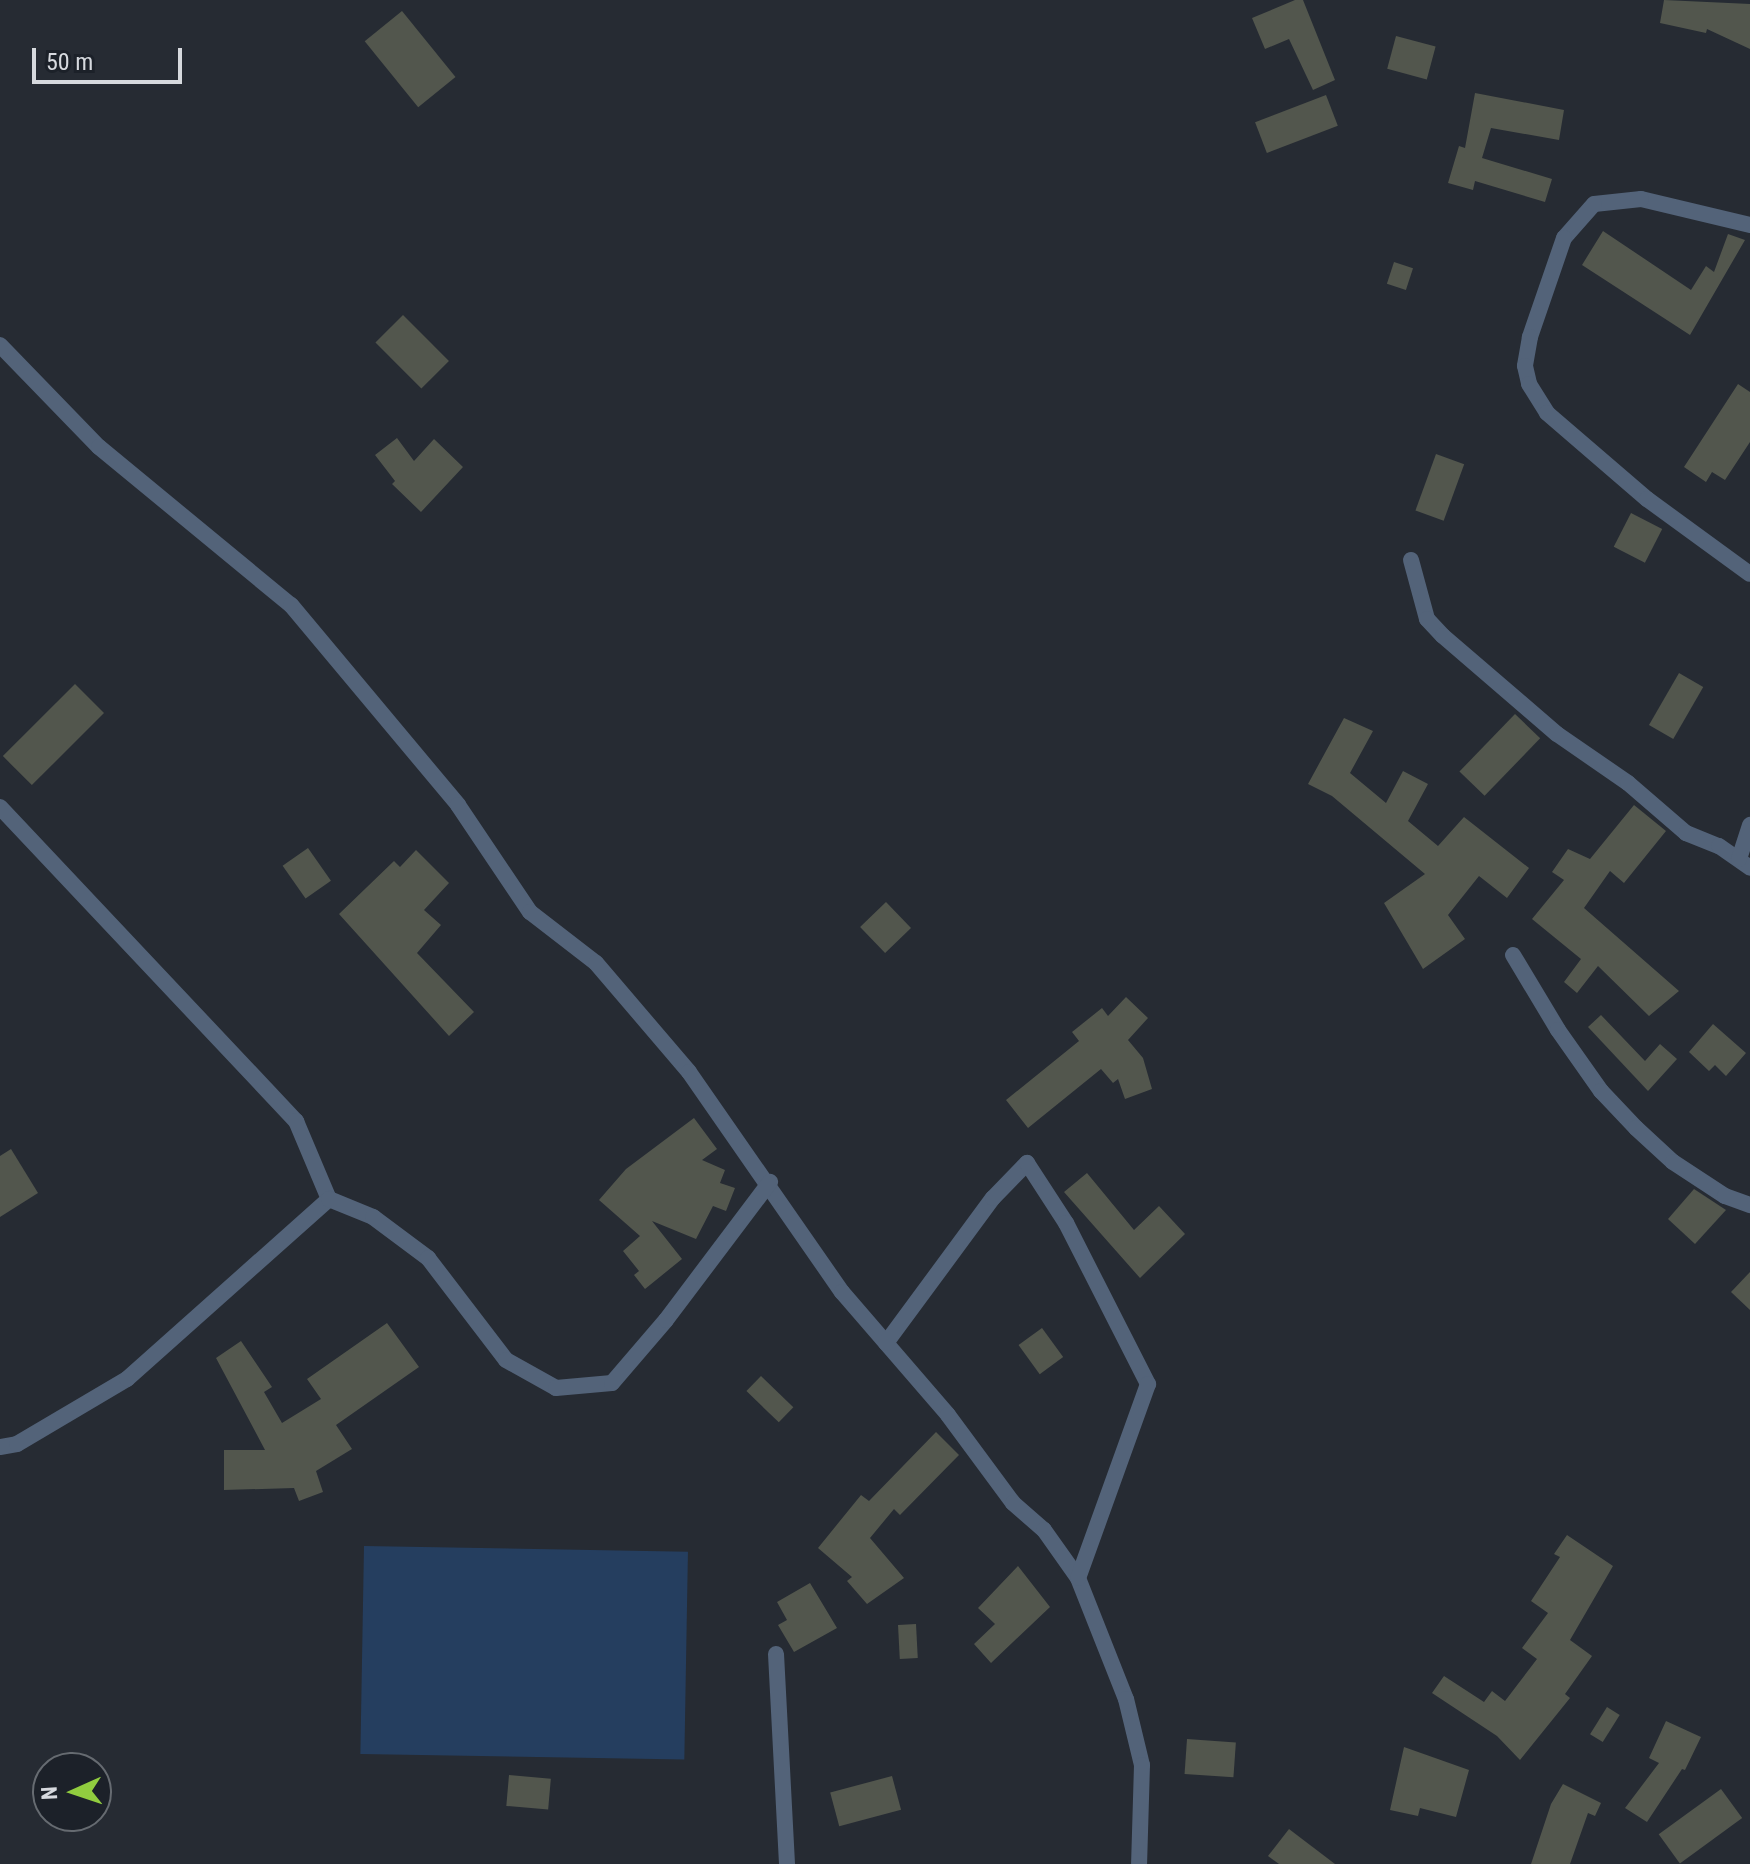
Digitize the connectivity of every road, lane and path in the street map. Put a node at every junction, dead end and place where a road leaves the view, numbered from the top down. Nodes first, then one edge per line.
1 (1750, 225) edge
2 (0, 345) edge
3 (1411, 560) dead end
4 (1750, 574) edge
5 (0, 807) edge
6 (1750, 825) edge
7 (1745, 864) edge
8 (1513, 955) dead end
9 (770, 1182) junction
10 (329, 1199) junction
11 (1750, 1205) edge
12 (886, 1343) junction
13 (0, 1447) edge
14 (1078, 1578) junction
15 (776, 1654) dead end
16 (787, 1864) edge
17 (1139, 1864) edge

1 - 4 street
2 - 9 street
3 - 7 street
5 - 10 street
6 - 7 street
8 - 11 street
9 - 10 street
9 - 12 street
10 - 13 street
12 - 14 street
12 - 14 street
14 - 17 street
15 - 16 street

